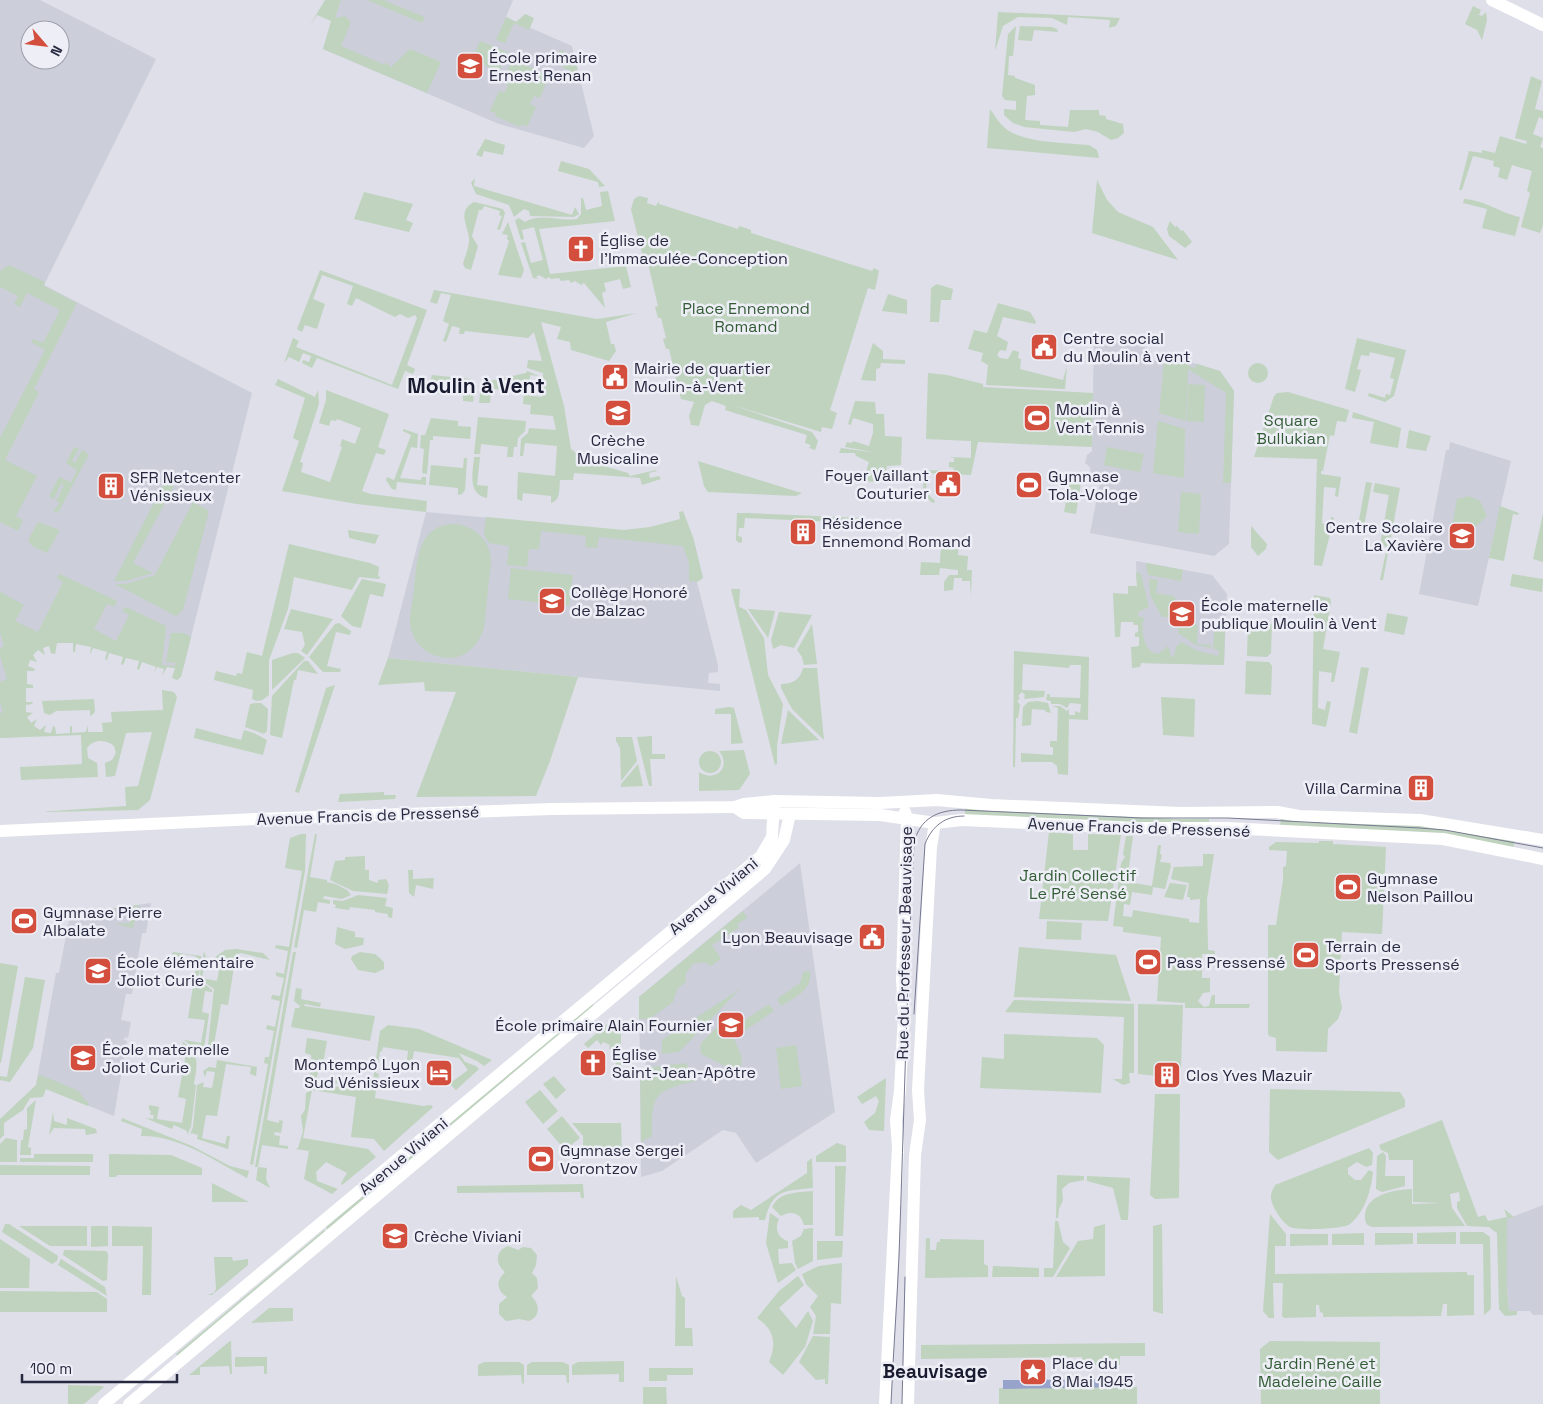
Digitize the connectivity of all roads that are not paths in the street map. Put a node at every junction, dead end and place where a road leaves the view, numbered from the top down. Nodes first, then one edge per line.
1 (1492, 0) edge
2 (1543, 25) edge
3 (903, 802) junction
4 (774, 807) junction
5 (1261, 812) junction
6 (790, 814) junction
7 (906, 819) junction
8 (935, 824) junction
9 (1260, 830) junction
10 (0, 831) edge
11 (1543, 840) edge
12 (1543, 859) edge
13 (104, 1404) edge
14 (129, 1404) edge
15 (885, 1404) edge
16 (908, 1404) edge

1 - 2 street
3 - 4 street, Avenue Francis de Pressensé
3 - 5 street, Avenue Francis de Pressensé
3 - 7 street, Rue du Professeur Beauvisage
3 - 8 street, Rue du Professeur Beauvisage
4 - 6 street, Avenue Francis de Pressensé
4 - 10 street, Avenue Francis de Pressensé
4 - 13 street, Avenue Viviani
5 - 9 street
5 - 11 street, Avenue Francis de Pressensé
6 - 7 street, Avenue Francis de Pressensé
6 - 14 street, Avenue Viviani
7 - 8 street, Avenue Francis de Pressensé
7 - 15 street, Rue du Professeur Beauvisage
8 - 9 street, Avenue Francis de Pressensé
8 - 16 street, Rue du Professeur Beauvisage
9 - 12 street, Avenue Francis de Pressensé

